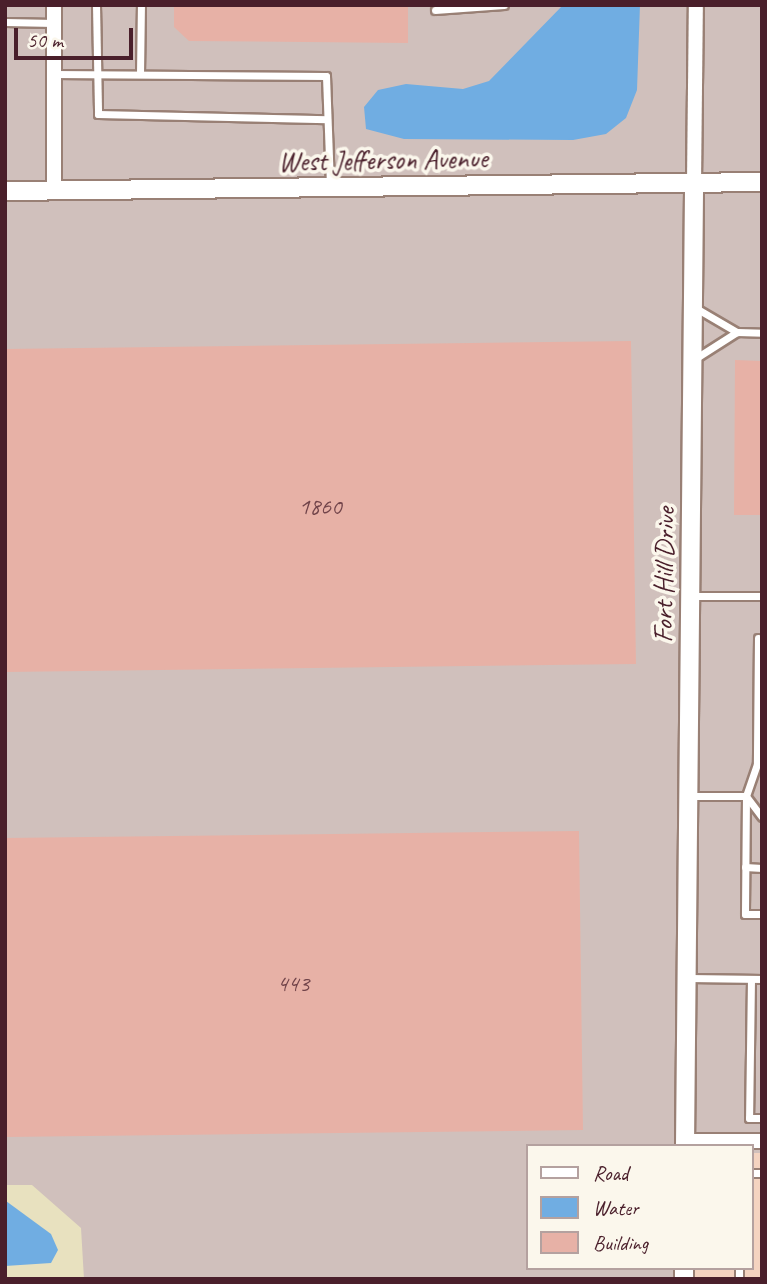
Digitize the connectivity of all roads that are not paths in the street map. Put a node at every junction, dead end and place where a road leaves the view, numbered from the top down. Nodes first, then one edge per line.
1 (54, 5) edge
2 (96, 5) edge
3 (141, 5) edge
4 (505, 5) edge
5 (696, 5) edge
6 (435, 10) dead end
7 (5, 22) edge
8 (54, 23) junction
9 (95, 73) junction
10 (54, 74) junction
11 (140, 74) junction
12 (327, 119) junction
13 (762, 182) edge
14 (695, 183) junction
15 (330, 187) junction
16 (5, 191) edge
17 (54, 191) junction
18 (693, 307) junction
19 (737, 332) junction
20 (762, 332) edge
21 (693, 360) junction
22 (691, 596) junction
23 (762, 596) edge
24 (758, 638) dead end
25 (688, 796) junction
26 (746, 796) junction
27 (762, 817) edge
28 (745, 867) junction
29 (762, 868) edge
30 (762, 914) edge
31 (687, 978) junction
32 (751, 979) junction
33 (762, 979) edge
34 (762, 1118) edge
35 (762, 1141) edge
36 (685, 1143) edge

1 - 8 street
2 - 9 lane
3 - 11 lane
4 - 6 lane
5 - 14 street, Fort Hill Drive
7 - 8 lane
8 - 10 street
9 - 10 lane
9 - 11 lane
9 - 12 lane
10 - 17 street
11 - 12 lane
12 - 15 lane
13 - 14 street, West Jefferson Avenue
14 - 15 street, West Jefferson Avenue
14 - 18 street, Fort Hill Drive
15 - 17 street, West Jefferson Avenue
16 - 17 street, West Jefferson Avenue
18 - 19 lane
18 - 21 street, Fort Hill Drive
19 - 20 lane
19 - 21 lane
21 - 22 street, Fort Hill Drive
22 - 23 lane
22 - 25 street, Fort Hill Drive
24 - 26 lane
25 - 26 lane
25 - 31 street, Fort Hill Drive
26 - 27 lane
26 - 28 lane
28 - 29 lane
28 - 30 lane
31 - 32 lane
31 - 36 street, Fort Hill Drive
32 - 33 lane
32 - 34 lane
35 - 36 street

